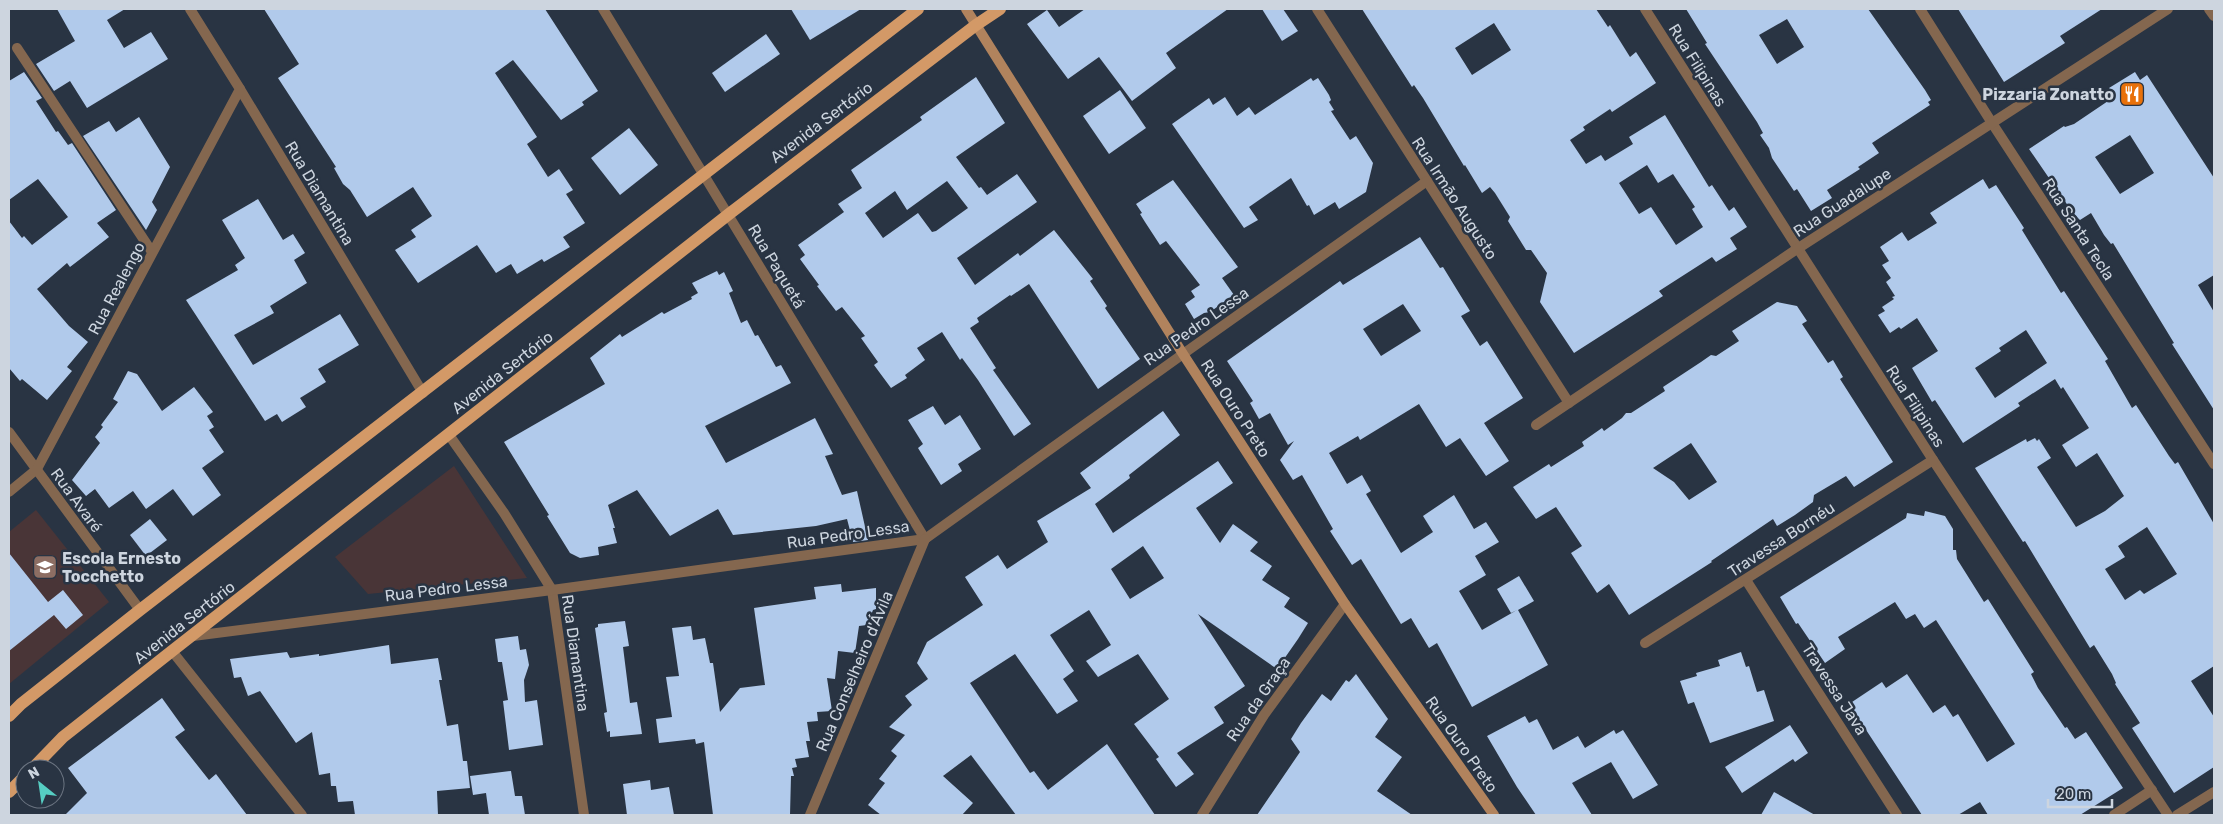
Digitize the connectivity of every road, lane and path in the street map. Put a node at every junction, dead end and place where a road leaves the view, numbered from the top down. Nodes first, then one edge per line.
1 (190, 9) edge
2 (603, 9) edge
3 (918, 9) edge
4 (966, 9) edge
5 (1000, 9) edge
6 (1317, 9) edge
7 (1645, 9) edge
8 (1920, 9) edge
9 (2168, 9) edge
10 (2209, 9) edge
11 (2214, 16) edge
12 (976, 25) junction
13 (17, 48) dead end
14 (240, 88) junction
15 (1992, 123) junction
16 (703, 174) junction
17 (1427, 181) junction
18 (729, 214) junction
19 (1797, 249) junction
20 (152, 252) junction
21 (1183, 354) junction
22 (423, 392) junction
23 (1569, 403) junction
24 (1536, 425) dead end
25 (9, 432) edge
26 (449, 435) junction
27 (1933, 460) junction
28 (2214, 464) edge
29 (36, 469) junction
30 (9, 492) edge
31 (925, 539) junction
32 (1746, 580) junction
33 (552, 590) junction
34 (1345, 604) junction
35 (140, 610) junction
36 (193, 636) junction
37 (1645, 643) dead end
38 (172, 651) junction
39 (9, 716) edge
40 (42, 759) edge
41 (2152, 790) junction
42 (2214, 792) edge
43 (302, 815) edge
44 (584, 815) edge
45 (810, 815) edge
46 (1202, 815) edge
47 (1494, 815) edge
48 (1897, 815) edge
49 (2114, 815) edge
50 (2168, 815) edge
51 (2178, 815) edge

1 - 14 street, Rua Diamantina
2 - 16 street, Rua Paquetá
3 - 16 main road, Avenida Sertório
4 - 12 main road, Rua Ouro Preto
5 - 12 main road, Avenida Sertório
6 - 17 street, Rua Irmão Augusto
7 - 19 street, Rua Filipinas
8 - 15 street, Rua Santa Tecla
9 - 15 street, Rua Guadalupe
10 - 11 street
12 - 18 main road, Avenida Sertório
12 - 21 main road, Rua Ouro Preto
13 - 20 street
14 - 20 street, Rua Realengo
14 - 22 street, Rua Diamantina
15 - 19 street, Rua Guadalupe
15 - 28 street, Rua Santa Tecla
16 - 18 street, Rua Paquetá
16 - 22 main road, Avenida Sertório
17 - 21 street, Rua Pedro Lessa
17 - 23 street, Rua Irmão Augusto
18 - 26 main road, Avenida Sertório
18 - 31 street, Rua Paquetá
19 - 23 street, Rua Guadalupe
19 - 27 street, Rua Filipinas
20 - 29 street, Rua Realengo
21 - 31 street, Rua Pedro Lessa
21 - 34 main road, Rua Ouro Preto
22 - 35 main road, Avenida Sertório
23 - 24 street, Rua Guadalupe
25 - 29 street, Rua Avaré
26 - 33 street, Rua Diamantina
26 - 36 main road, Avenida Sertório
27 - 32 street, Travessa Bornéu
27 - 41 street, Rua Filipinas
29 - 30 street, Rua Realengo
29 - 35 street, Rua Avaré
31 - 33 street, Rua Pedro Lessa
31 - 45 street, Rua Conselheiro d'Ávila
32 - 37 street, Travessa Bornéu
32 - 48 street, Travessa Java
33 - 36 street, Rua Pedro Lessa
33 - 44 street, Rua Diamantina
34 - 46 street, Rua da Graça
34 - 47 main road, Rua Ouro Preto
35 - 39 main road, Avenida Sertório
36 - 38 main road, Avenida Sertório
38 - 40 main road, Avenida Sertório
38 - 43 street
41 - 49 street
41 - 50 street, Rua Filipinas
42 - 51 street

